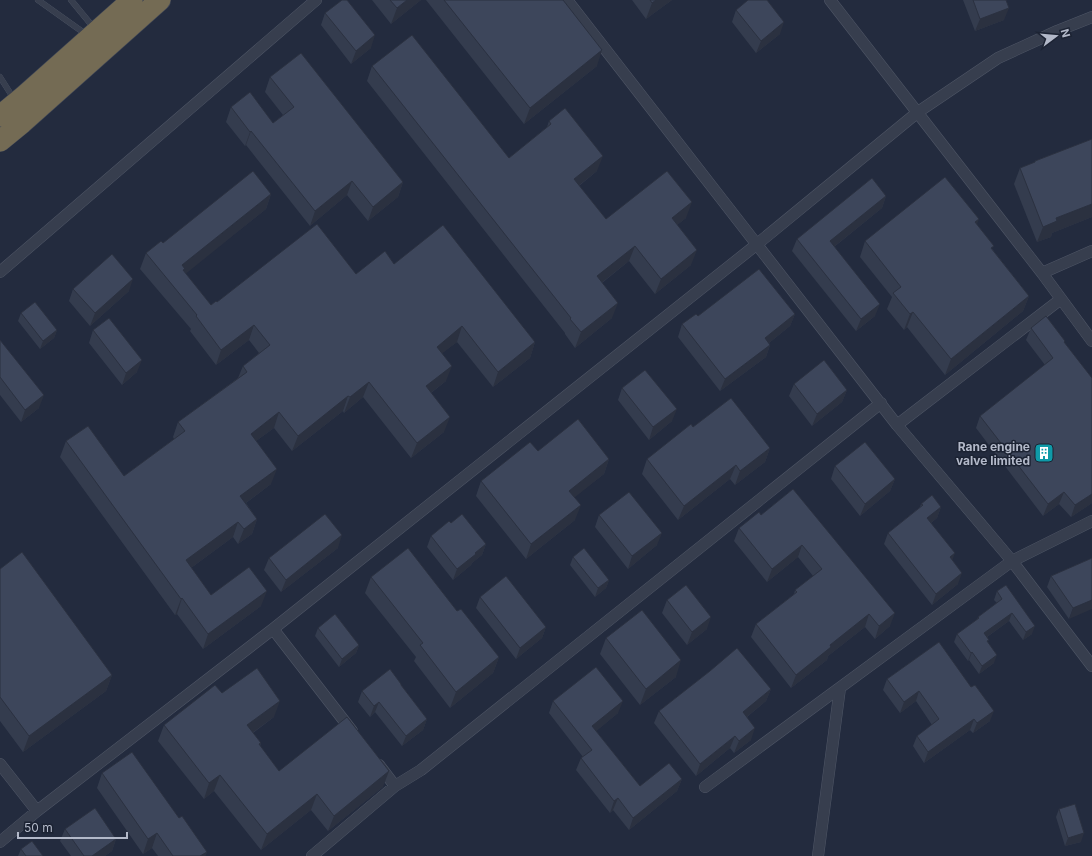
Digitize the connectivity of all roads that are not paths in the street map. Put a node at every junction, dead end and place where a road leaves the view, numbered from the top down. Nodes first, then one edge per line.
1 (38, 0) edge
2 (71, 0) edge
3 (132, 0) edge
4 (160, 0) edge
5 (316, 0) edge
6 (567, 0) edge
7 (830, 0) edge
8 (1092, 17) edge
9 (93, 34) junction
10 (0, 77) edge
11 (16, 103) junction
12 (918, 112) junction
13 (0, 116) edge
14 (0, 141) edge
15 (756, 244) junction
16 (1092, 251) edge
17 (0, 272) edge
18 (1042, 273) junction
19 (1061, 299) junction
20 (1092, 341) edge
21 (881, 403) junction
22 (897, 425) junction
23 (1092, 521) edge
24 (1012, 561) junction
25 (274, 629) junction
26 (1092, 666) edge
27 (840, 688) junction
28 (358, 738) edge
29 (372, 757) edge
30 (0, 764) edge
31 (395, 786) junction
32 (705, 786) dead end
33 (37, 811) junction
34 (0, 842) edge
35 (312, 856) edge
36 (818, 856) edge

1 - 9 lane
2 - 9 lane
3 - 9 highway
4 - 14 highway
5 - 17 street
6 - 15 street
7 - 12 street
8 - 12 street
9 - 11 highway
10 - 11 lane
11 - 13 highway
12 - 15 street
12 - 18 street
15 - 21 street
15 - 25 street
16 - 18 street
18 - 19 street
19 - 20 street
19 - 22 street
21 - 22 street
21 - 31 street
22 - 24 street
23 - 24 street
24 - 26 street
24 - 27 street
25 - 28 street
25 - 33 street
27 - 32 street
27 - 36 street
29 - 31 street
30 - 33 street
31 - 35 street
33 - 34 street

